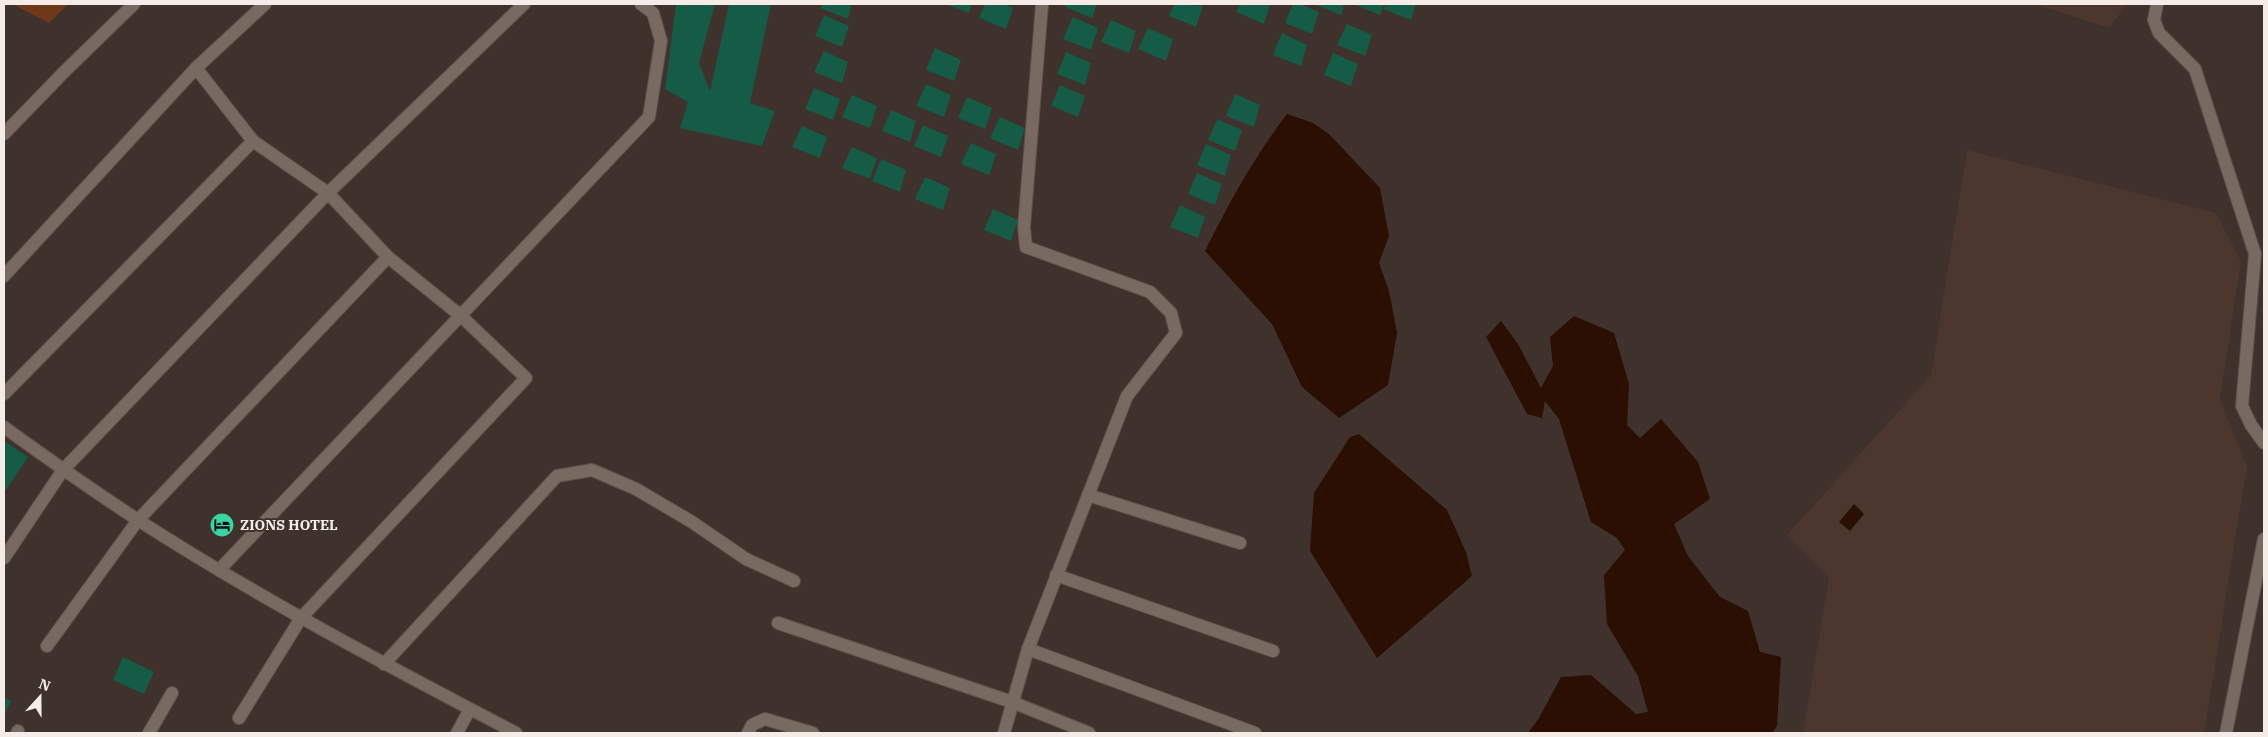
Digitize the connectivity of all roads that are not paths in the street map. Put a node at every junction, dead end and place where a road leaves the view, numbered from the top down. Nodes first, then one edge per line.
1 (134, 4) edge
2 (265, 4) edge
3 (524, 4) edge
4 (641, 4) edge
5 (1042, 4) edge
6 (2157, 4) edge
7 (196, 68) junction
8 (4, 134) edge
9 (253, 141) junction
10 (328, 194) junction
11 (388, 256) junction
12 (4, 276) edge
13 (461, 316) junction
14 (4, 394) edge
15 (4, 427) edge
16 (2264, 443) edge
17 (63, 470) junction
18 (1088, 495) junction
19 (138, 520) junction
20 (2264, 540) edge
21 (1240, 543) dead end
22 (4, 558) edge
23 (220, 569) junction
24 (1056, 575) junction
25 (794, 581) dead end
26 (302, 618) junction
27 (778, 623) dead end
28 (47, 646) dead end
29 (1028, 649) junction
30 (1273, 651) dead end
31 (384, 664) junction
32 (172, 693) dead end
33 (1012, 702) junction
34 (470, 709) junction
35 (239, 718) dead end
36 (149, 733) edge
37 (457, 733) edge
38 (516, 733) edge
39 (748, 733) edge
40 (814, 733) edge
41 (1004, 733) edge
42 (1089, 733) edge
43 (1255, 733) edge
44 (2226, 733) edge

1 - 8 street
2 - 7 street
3 - 10 street
4 - 13 street
5 - 18 street
6 - 16 street
7 - 9 street
7 - 12 street
9 - 10 street
9 - 14 street
10 - 11 street
10 - 17 street
11 - 13 street
11 - 19 street
13 - 23 street
13 - 26 street
15 - 17 street
17 - 19 street
17 - 22 street
18 - 21 street
18 - 24 street
19 - 23 street
19 - 28 street
20 - 44 street
23 - 26 street
24 - 29 street
24 - 30 street
25 - 31 street
26 - 31 street
26 - 35 street
27 - 33 street
29 - 33 street
29 - 43 street
31 - 34 street
32 - 36 street
33 - 41 street
33 - 42 street
34 - 37 street
34 - 38 street
39 - 40 street

